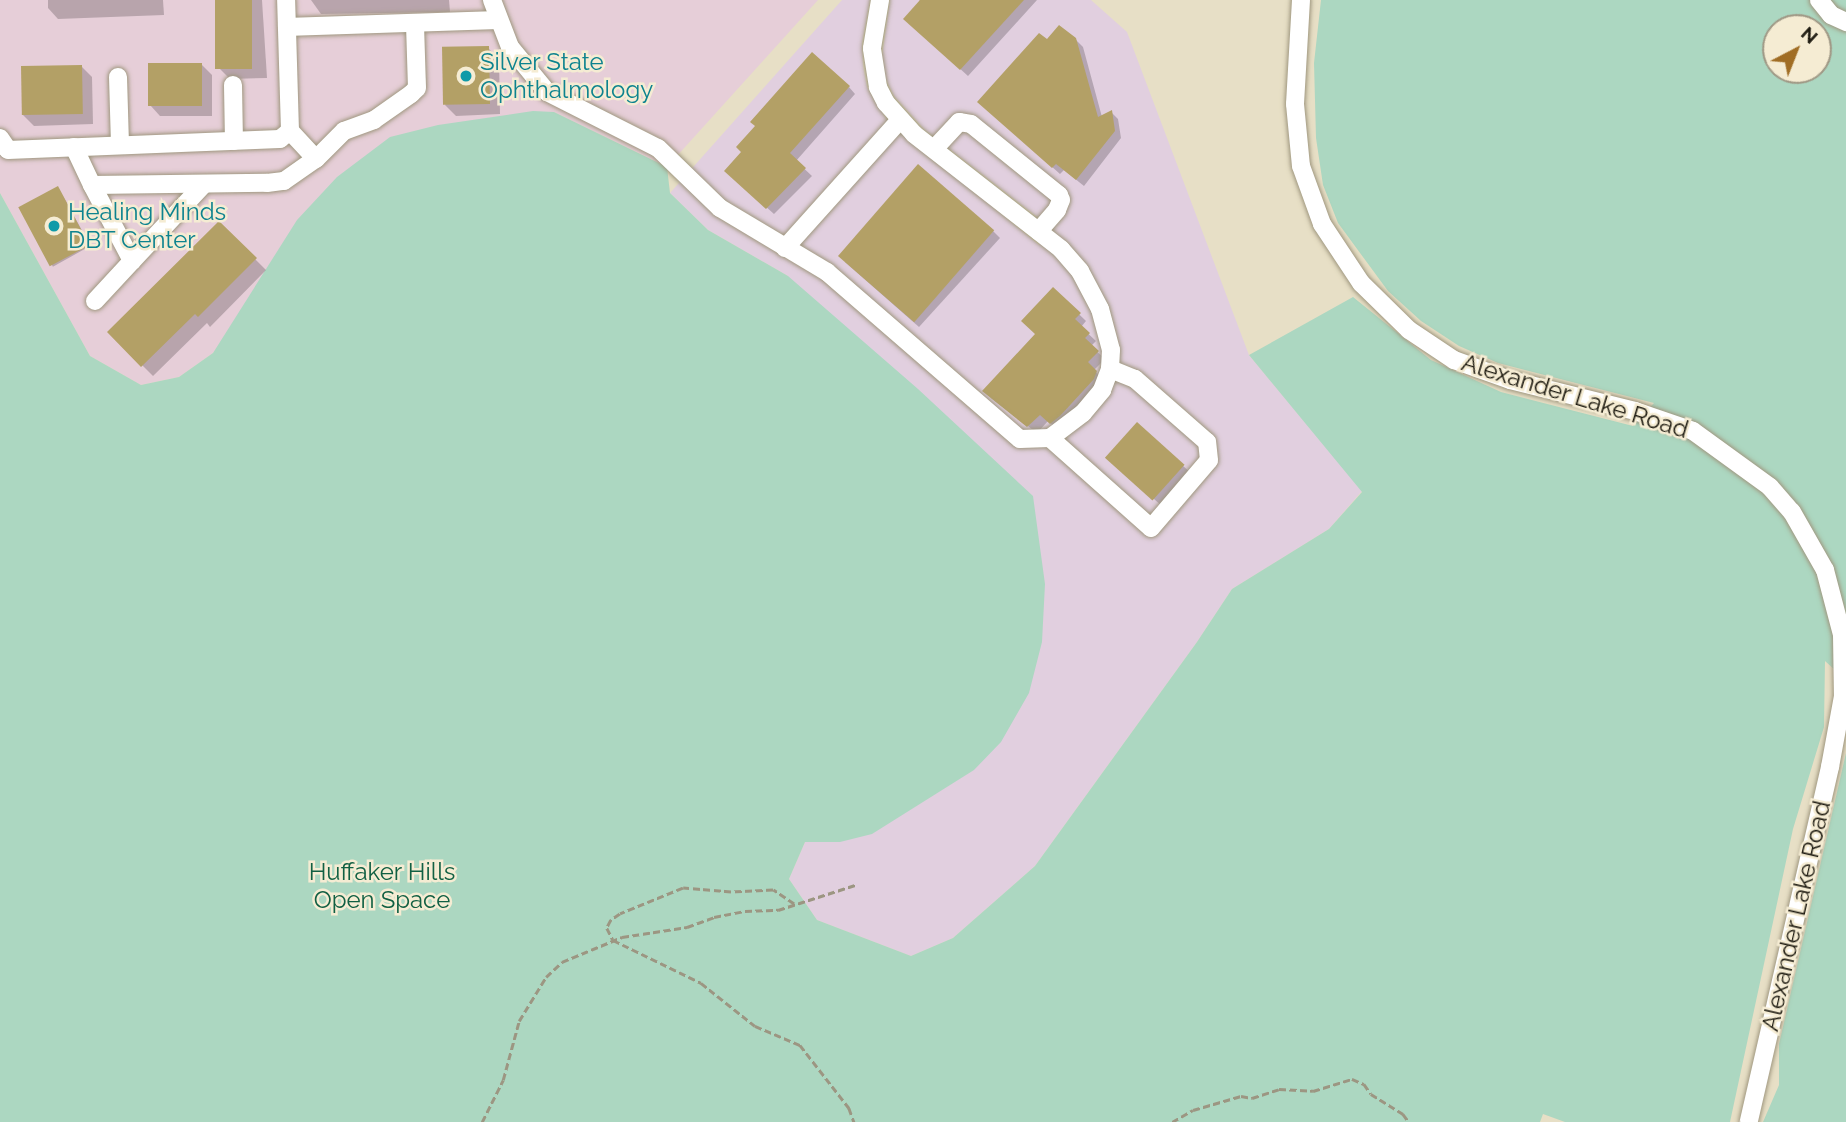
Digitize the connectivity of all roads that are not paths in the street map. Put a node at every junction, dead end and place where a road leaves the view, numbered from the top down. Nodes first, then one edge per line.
1 (286, 0) edge
2 (492, 0) edge
3 (880, 0) edge
4 (1301, 0) edge
5 (1819, 0) edge
6 (497, 20) junction
7 (1846, 22) edge
8 (415, 24) junction
9 (287, 27) junction
10 (118, 77) dead end
11 (233, 85) dead end
12 (900, 120) junction
13 (290, 131) junction
14 (0, 138) edge
15 (234, 141) junction
16 (120, 145) junction
17 (74, 147) junction
18 (933, 149) junction
19 (316, 159) junction
20 (204, 184) junction
21 (92, 185) junction
22 (1039, 232) junction
23 (785, 248) junction
24 (132, 261) junction
25 (95, 301) dead end
26 (1110, 369) junction
27 (1050, 438) junction
28 (1749, 1122) edge

1 - 9 street
2 - 6 street
3 - 12 street
4 - 28 street, Alexander Lake Road
5 - 7 street
6 - 8 street
6 - 23 street
8 - 9 street
8 - 19 street
9 - 13 street
10 - 16 street
11 - 15 street
12 - 18 street
12 - 23 street
13 - 15 street
13 - 19 street
14 - 17 street
15 - 16 street
16 - 17 street
17 - 21 street
18 - 22 street
18 - 22 street
19 - 20 street
20 - 21 street
20 - 24 street
21 - 24 street
22 - 26 street
23 - 27 street
24 - 25 street
26 - 27 street
26 - 27 street

